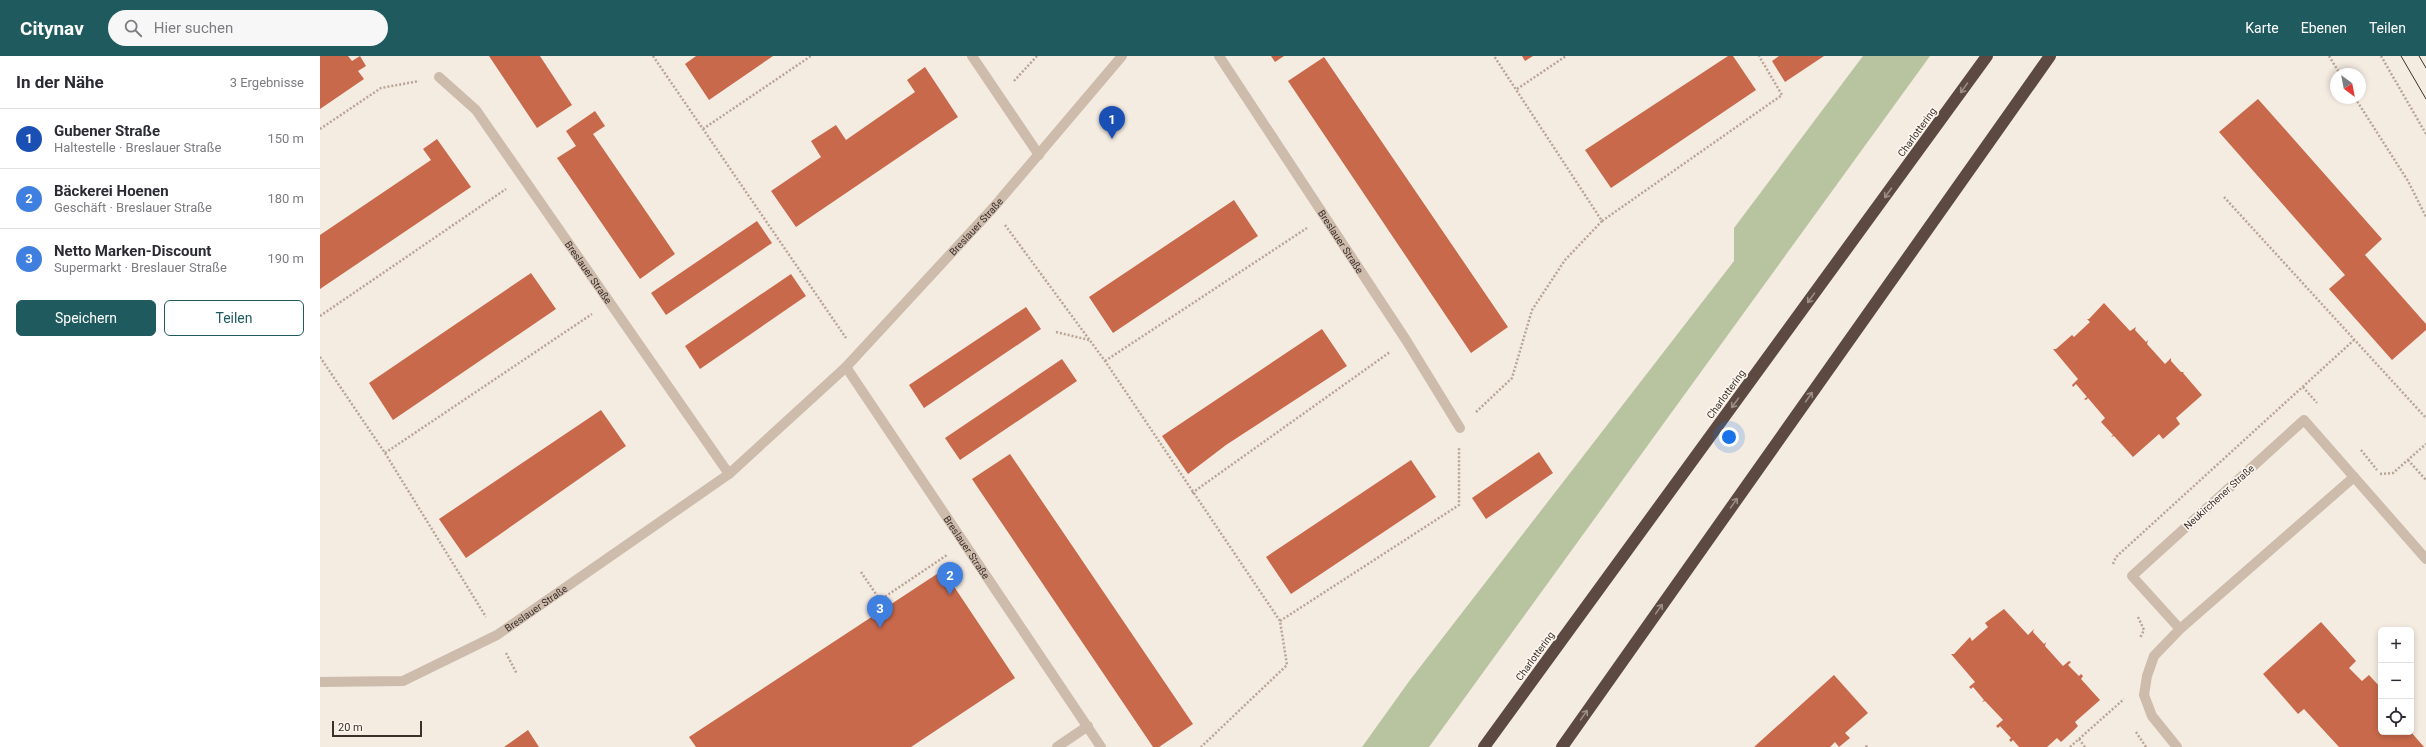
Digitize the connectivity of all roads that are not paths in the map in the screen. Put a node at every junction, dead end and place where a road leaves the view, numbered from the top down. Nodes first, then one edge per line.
1 (972, 56) edge
2 (1122, 56) edge
3 (1219, 56) edge
4 (1987, 56) edge
5 (2050, 56) edge
6 (439, 77) road end
7 (1039, 155) junction
8 (846, 367) junction
9 (1460, 428) road end
10 (729, 474) junction
11 (2354, 477) junction
12 (2426, 559) edge
13 (2180, 629) junction
14 (320, 682) edge
15 (1088, 726) junction
16 (1057, 747) edge
17 (1101, 747) edge
18 (1484, 747) edge
19 (1562, 747) edge
20 (2177, 747) edge

1 - 7 street
2 - 7 street, Breslauer Straße
3 - 9 street, Breslauer Straße
4 -> 18 highway, Charlottering
19 -> 5 highway
6 - 10 street, Breslauer Straße
7 - 8 street, Breslauer Straße
8 - 10 street, Breslauer Straße
8 - 15 street, Breslauer Straße
10 - 14 street, Breslauer Straße
11 - 12 street, Neukirchener Straße
11 - 13 street
11 - 13 street, Neukirchener Straße
13 - 20 street
15 - 16 street
15 - 17 street, Breslauer Straße

